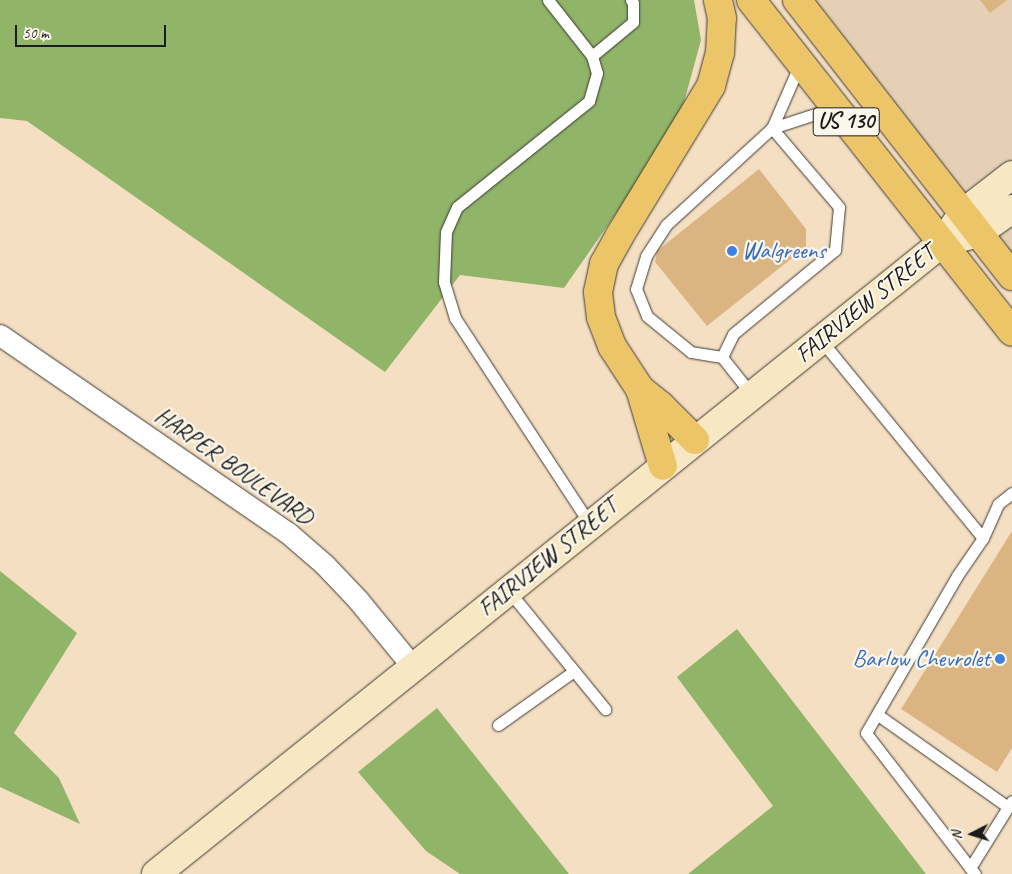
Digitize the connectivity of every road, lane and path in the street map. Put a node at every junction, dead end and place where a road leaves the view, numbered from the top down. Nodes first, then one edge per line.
1 (548, 0) edge
2 (631, 0) edge
3 (718, 0) edge
4 (751, 0) edge
5 (797, 0) edge
6 (592, 56) junction
7 (800, 64) junction
8 (835, 108) junction
9 (772, 128) junction
10 (1012, 175) edge
11 (1012, 209) edge
12 (970, 223) junction
13 (942, 243) junction
14 (1012, 276) edge
15 (1012, 332) edge
16 (0, 335) edge
17 (820, 340) junction
18 (722, 357) junction
19 (640, 389) junction
20 (752, 395) junction
21 (695, 440) junction
22 (663, 466) junction
23 (1012, 493) edge
24 (590, 524) junction
25 (983, 538) junction
26 (508, 590) junction
27 (413, 667) junction
28 (574, 671) junction
29 (605, 710) dead end
30 (878, 714) junction
31 (498, 725) dead end
32 (1010, 804) edge
33 (973, 871) edge
34 (156, 874) edge

1 - 6 lane
2 - 6 lane
3 - 19 highway
4 - 7 highway, US 130
5 - 12 highway, US 130
6 - 24 lane
7 - 8 highway, US 130
7 - 9 lane
8 - 9 lane
8 - 13 highway, US 130
9 - 18 lane
9 - 18 lane
10 - 12 street
11 - 12 street
12 - 13 street, FAIRVIEW STREET
12 - 14 highway, US 130
13 - 15 highway, US 130
13 - 17 street, FAIRVIEW STREET
16 - 27 street, HARPER BOULEVARD
17 - 20 street, FAIRVIEW STREET
17 - 25 lane
18 - 20 lane
19 - 21 highway
19 - 22 highway
20 - 21 street, FAIRVIEW STREET
21 - 22 street, FAIRVIEW STREET
22 - 24 street, FAIRVIEW STREET
23 - 25 lane
24 - 26 street, FAIRVIEW STREET
25 - 30 lane
26 - 27 street, FAIRVIEW STREET
26 - 28 lane
27 - 34 street, FAIRVIEW STREET
28 - 29 lane
28 - 31 lane
30 - 32 lane
30 - 33 lane
32 - 33 lane

